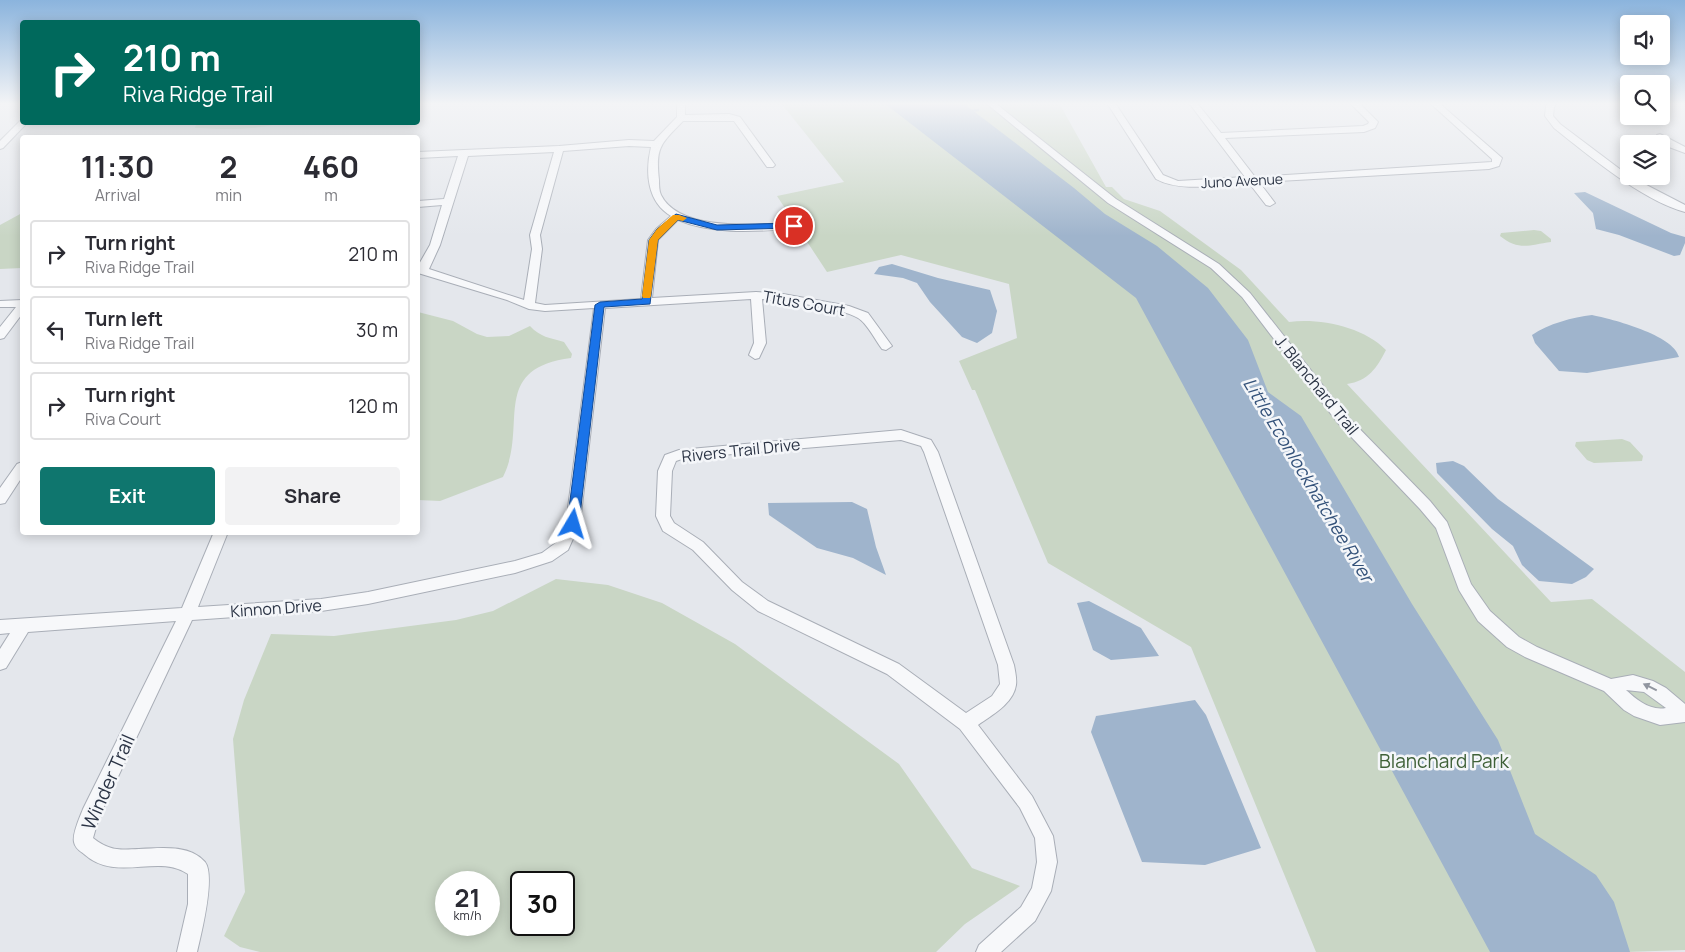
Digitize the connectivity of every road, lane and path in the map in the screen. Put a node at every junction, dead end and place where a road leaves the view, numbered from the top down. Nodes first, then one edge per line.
1 (578, 147) edge
2 (656, 147) edge
3 (757, 147) edge
4 (1045, 147) edge
5 (1140, 147) edge
6 (1227, 147) edge
7 (1485, 147) edge
8 (1585, 147) edge
9 (560, 149) junction
10 (464, 153) junction
11 (420, 155) edge
12 (770, 165) dead end
13 (1252, 180) junction
14 (449, 202) junction
15 (1270, 203) dead end
16 (420, 204) edge
17 (1685, 209) edge
18 (676, 217) junction
19 (794, 226) dead end
20 (420, 270) edge
21 (756, 295) junction
22 (646, 302) junction
23 (20, 303) edge
24 (0, 304) edge
25 (600, 305) junction
26 (529, 306) junction
27 (20, 310) edge
28 (0, 335) edge
29 (886, 346) dead end
30 (755, 355) dead end
31 (20, 469) edge
32 (0, 499) edge
33 (219, 535) edge
34 (187, 615) junction
35 (23, 626) junction
36 (0, 627) edge
37 (0, 663) edge
38 (1610, 686) junction
39 (1684, 713) edge
40 (966, 723) junction
41 (187, 952) edge
42 (986, 952) edge

1 - 9 street
2 - 18 street
3 - 12 street
4 - 38 street, J. Blanchard Trail
5 - 13 street, Juno Avenue
6 - 13 street
7 - 13 street, Juno Avenue
8 - 17 street
9 - 10 street
9 - 26 street
10 - 11 street
10 - 14 street
13 - 15 street
14 - 16 street
14 - 20 street
18 - 19 street
18 - 22 street
20 - 26 street
21 - 22 street, Titus Court
21 - 29 street, Titus Court
21 - 30 street
22 - 25 street, Titus Court
23 - 24 street
25 - 26 street
25 - 34 street, Kinnon Drive
27 - 28 street
31 - 32 street
33 - 34 street, Winder Trail
34 - 35 street, Kinnon Drive
34 - 41 street, Winder Trail
35 - 36 street, Kinnon Drive
35 - 37 street
38 - 39 street, J. Blanchard Trail
39 -> 38 street, J. Blanchard Trail
40 - 40 street, Rivers Trail Drive
40 - 42 street, Rivers Trail Drive

